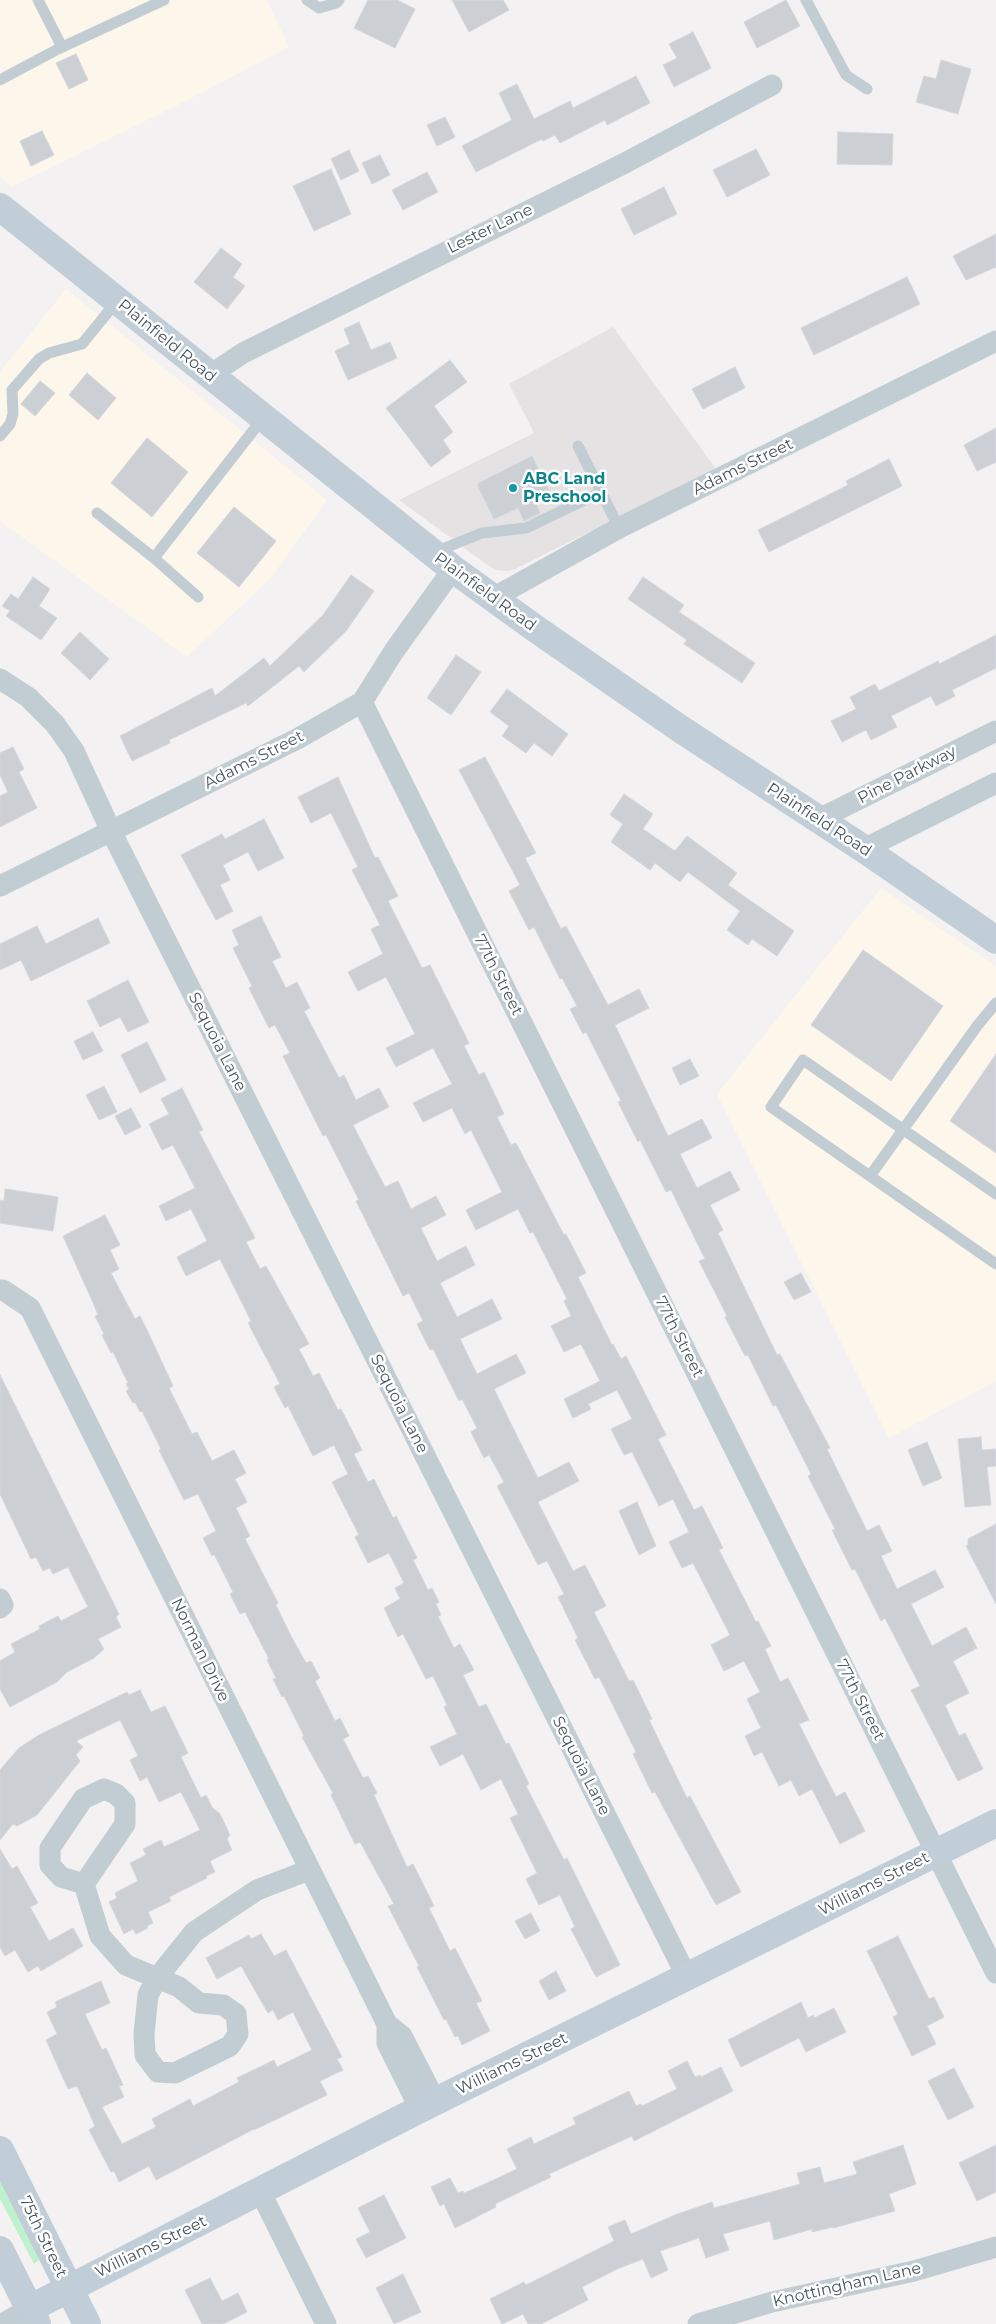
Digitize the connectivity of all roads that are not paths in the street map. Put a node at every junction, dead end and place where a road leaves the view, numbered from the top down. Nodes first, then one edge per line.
1 (38, 0) edge
2 (164, 0) edge
3 (306, 0) edge
4 (339, 0) edge
5 (806, 0) edge
6 (62, 47) junction
7 (0, 80) edge
8 (772, 85) dead end
9 (867, 89) dead end
10 (1, 211) edge
11 (117, 301) junction
12 (996, 341) edge
13 (210, 375) junction
14 (263, 418) junction
15 (0, 436) edge
16 (578, 446) dead end
17 (601, 492) junction
18 (97, 513) dead end
19 (619, 528) junction
20 (154, 558) junction
21 (443, 561) junction
22 (198, 596) dead end
23 (493, 598) junction
24 (0, 678) edge
25 (362, 702) junction
26 (996, 731) edge
27 (996, 783) edge
28 (817, 820) junction
29 (111, 831) junction
30 (864, 849) junction
31 (0, 886) edge
32 (996, 940) edge
33 (996, 1003) edge
34 (903, 1128) junction
35 (870, 1176) junction
36 (996, 1194) edge
37 (996, 1264) edge
38 (0, 1290) edge
39 (0, 1599) edge
40 (0, 1608) edge
41 (996, 1823) edge
42 (936, 1852) junction
43 (309, 1870) junction
44 (84, 1884) dead end
45 (996, 1973) edge
46 (687, 1977) junction
47 (157, 1978) junction
48 (428, 2106) junction
49 (0, 2150) edge
50 (261, 2193) junction
51 (996, 2247) edge
52 (0, 2250) edge
53 (69, 2288) junction
54 (33, 2317) edge
55 (2, 2324) edge
56 (87, 2324) edge
57 (326, 2324) edge
58 (698, 2324) edge

1 - 6 lane
2 - 6 lane
3 - 4 lane
5 - 9 lane
6 - 7 lane
8 - 13 street, Lester Lane
10 - 11 main road, Plainfield Road
11 - 13 main road, Plainfield Road
11 - 15 lane
12 - 19 street, Adams Street
13 - 14 main road, Plainfield Road
14 - 20 lane
14 - 21 main road, Plainfield Road
16 - 17 lane
17 - 19 lane
17 - 21 lane
18 - 20 lane
19 - 23 street, Adams Street
20 - 22 lane
21 - 23 main road, Plainfield Road
21 - 25 street, Adams Street
23 - 28 main road, Plainfield Road
24 - 29 street, Sequoia Lane
25 - 29 street, Adams Street
25 - 42 street, 77th Street
26 - 28 street, Pine Parkway
27 - 30 street
28 - 30 main road, Plainfield Road
29 - 31 street, Adams Street
29 - 46 street, Sequoia Lane
30 - 32 main road, Plainfield Road
33 - 34 lane
34 - 35 lane
34 - 35 lane
34 - 36 lane
35 - 37 lane
38 - 43 street, Norman Drive
39 - 40 street
41 - 42 main road, Williams Street
42 - 45 street, 77th Street
42 - 46 main road, Williams Street
43 - 47 street
43 - 48 street, Norman Drive
44 - 47 street
46 - 48 main road, Williams Street
47 - 47 street
48 - 50 main road, Williams Street
49 - 53 main road, 75th Street
50 - 53 main road, Williams Street
50 - 57 street
51 - 58 street, Knottingham Lane
52 - 54 main road
53 - 54 main road, Williams Street
53 - 56 main road, 75th Street
54 - 55 street

